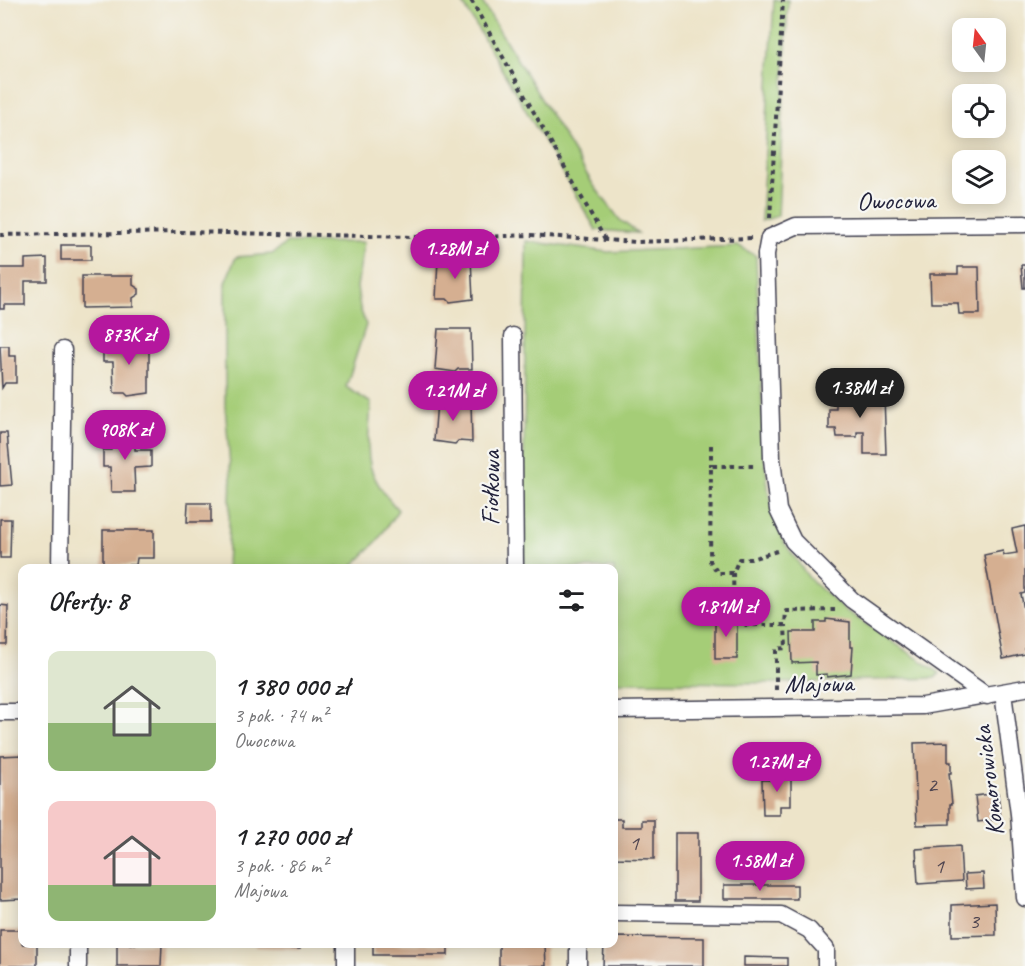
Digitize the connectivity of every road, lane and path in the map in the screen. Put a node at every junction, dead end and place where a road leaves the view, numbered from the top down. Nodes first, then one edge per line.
1 (471, 0) edge
2 (783, 0) edge
3 (1025, 224) edge
4 (0, 235) edge
5 (769, 238) junction
6 (606, 241) junction
7 (513, 336) dead end
8 (63, 350) dead end
9 (711, 446) dead end
10 (711, 466) junction
11 (773, 467) junction
12 (784, 549) dead end
13 (60, 564) edge
14 (515, 564) edge
15 (733, 573) junction
16 (838, 610) dead end
17 (785, 625) junction
18 (1025, 688) edge
19 (995, 695) junction
20 (776, 709) junction
21 (618, 710) edge
22 (0, 712) edge
23 (18, 712) edge
24 (1022, 814) edge
25 (1025, 898) edge
26 (618, 913) edge
27 (78, 948) edge
28 (346, 948) edge
29 (578, 948) edge
30 (78, 966) edge
31 (346, 966) edge
32 (578, 966) edge
33 (826, 966) edge

1 - 6 path
2 - 5 path
3 - 5 street, Owocowa
4 - 6 path
5 - 6 path
5 - 11 street
7 - 14 street, Fiołkowa
8 - 13 street
9 - 10 path
10 - 11 path
10 - 15 path
11 - 19 street
12 - 15 path
15 - 17 path
16 - 17 path
17 - 20 path
18 - 19 street, Majowa
19 - 20 street, Majowa
19 - 24 street, Komorowicka
20 - 21 street, Majowa
22 - 23 street
24 - 25 street, Komorowicka
26 - 33 street
27 - 30 street
28 - 31 street
29 - 32 street

